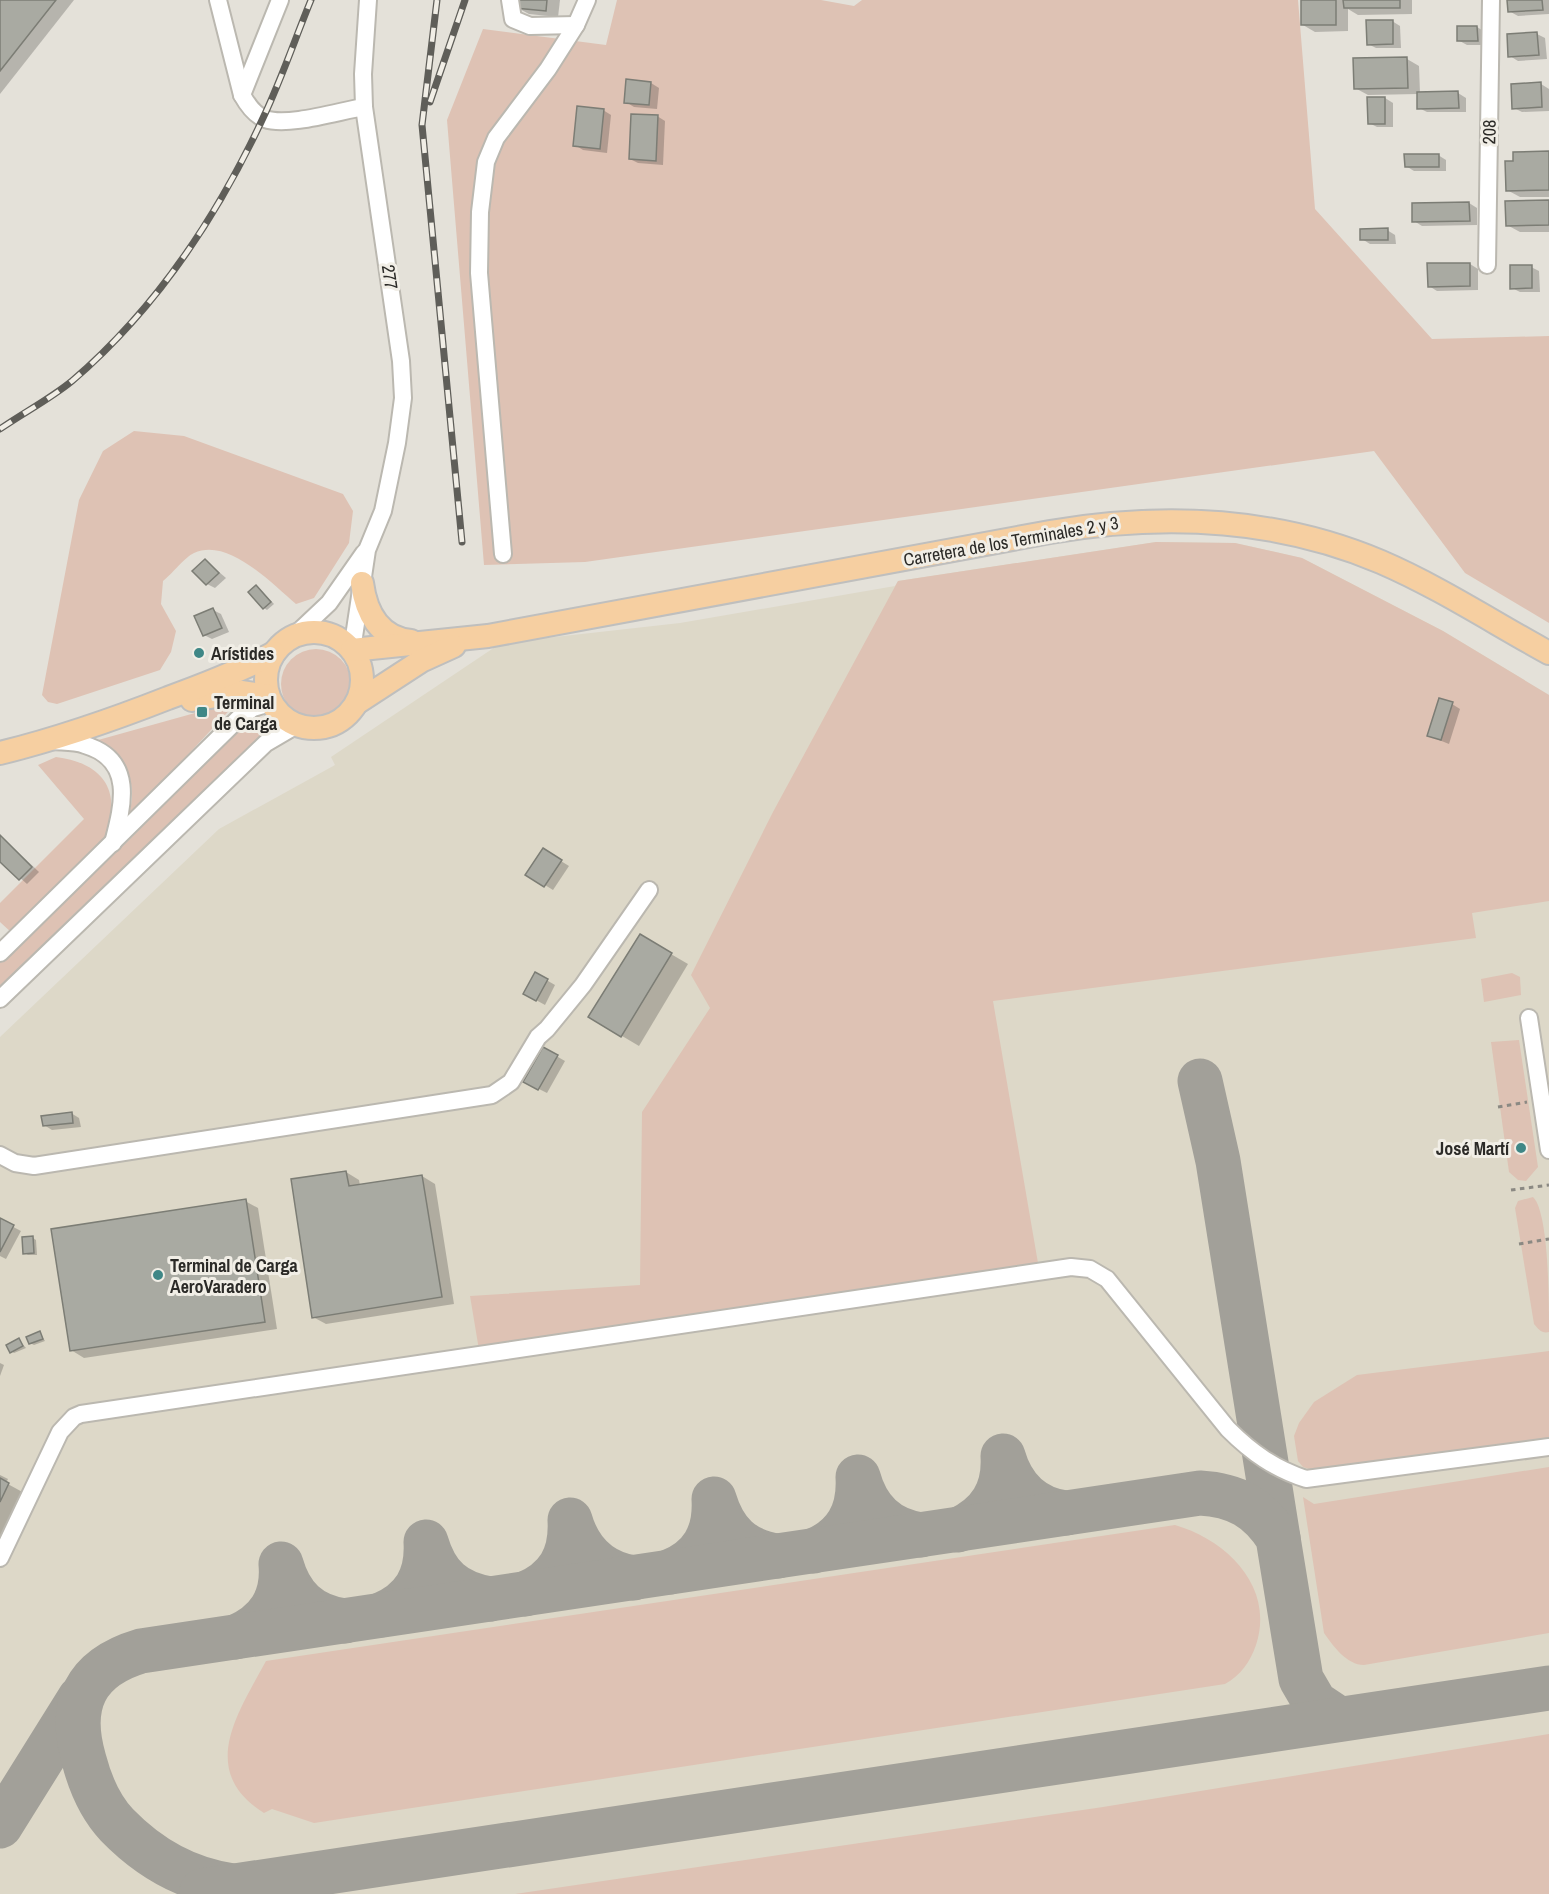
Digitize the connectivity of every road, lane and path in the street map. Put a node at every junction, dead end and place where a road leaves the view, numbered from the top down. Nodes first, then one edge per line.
1 (218, 0) edge
2 (280, 0) edge
3 (368, 0) edge
4 (510, 0) edge
5 (587, 0) edge
6 (1491, 0) edge
7 (576, 25) junction
8 (242, 95) junction
9 (364, 107) junction
10 (1487, 265) dead end
11 (367, 550) junction
12 (503, 554) dead end
13 (362, 583) junction
14 (294, 636) junction
15 (488, 636) junction
16 (422, 642) junction
17 (352, 650) junction
18 (274, 653) junction
19 (1549, 653) edge
20 (269, 700) junction
21 (357, 702) junction
22 (140, 709) junction
23 (295, 726) junction
24 (51, 740) junction
25 (0, 753) edge
26 (112, 845) junction
27 (649, 890) dead end
28 (0, 953) edge
29 (0, 999) edge
30 (1529, 1018) dead end
31 (1542, 1106) junction
32 (1498, 1107) dead end
33 (1549, 1150) edge
34 (0, 1156) edge
35 (1549, 1185) edge
36 (1510, 1190) dead end
37 (1549, 1239) edge
38 (1519, 1244) dead end
39 (1549, 1447) edge
40 (0, 1558) edge

1 - 8 street
2 - 8 street
3 - 9 street, 277
4 - 7 street
5 - 7 street
6 - 10 street, 208
7 - 12 street
8 - 9 street
9 - 11 street, 277
11 - 13 street, 277
11 - 14 street, 277
13 - 16 main road
13 - 17 street, 277
14 - 17 main road
14 - 18 main road
15 - 16 main road, Carretera de los Terminales 2 y 3
15 - 19 main road, Carretera de los Terminales 2 y 3
15 - 21 main road, Carretera de los Terminales 2 y 3
16 - 17 main road, Carretera de los Terminales 2 y 3
17 - 21 main road
18 - 20 main road
18 - 22 main road
20 - 22 main road
20 - 23 main road
20 - 26 street
21 - 23 main road
22 - 24 main road
23 - 29 street
24 - 25 main road
24 - 26 street
26 - 28 street
27 - 34 street
30 - 31 street
31 - 32 path
31 - 33 street
35 - 36 path
37 - 38 path
39 - 40 street

